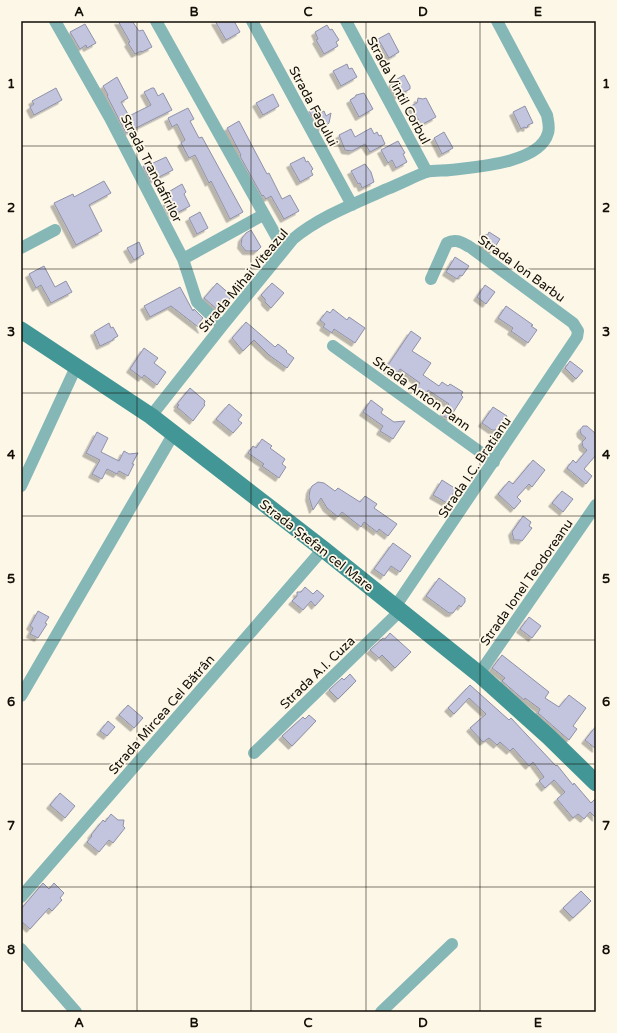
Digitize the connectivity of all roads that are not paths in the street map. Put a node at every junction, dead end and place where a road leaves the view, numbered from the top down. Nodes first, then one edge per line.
1 (55, 21) edge
2 (156, 21) edge
3 (252, 21) edge
4 (346, 21) edge
5 (498, 21) edge
6 (427, 172) junction
7 (352, 205) junction
8 (263, 215) junction
9 (55, 230) dead end
10 (21, 248) edge
11 (284, 250) junction
12 (183, 259) junction
13 (431, 279) dead end
14 (222, 326) junction
15 (21, 330) edge
16 (575, 342) joint
17 (333, 346) dead end
18 (76, 367) junction
19 (151, 416) junction
20 (174, 433) junction
21 (494, 462) junction
22 (21, 486) edge
23 (596, 506) edge
24 (323, 549) junction
25 (398, 609) junction
26 (479, 674) junction
27 (21, 696) edge
28 (254, 753) dead end
29 (596, 783) edge
30 (21, 897) edge
31 (452, 944) dead end
32 (21, 949) edge
33 (76, 1012) edge
34 (381, 1012) edge

1 - 12 street, Strada Trandafirilor
2 - 8 street
3 - 7 street, Strada Fagului
4 - 6 street, Strada Vintil Corbul
5 - 6 street, Strada Mihai Viteazul
6 - 7 street, Strada Mihai Viteazul
7 - 11 street, Strada Mihai Viteazul
8 - 11 street
8 - 12 street
9 - 10 street
11 - 14 street, Strada Mihai Viteazul
12 - 14 street, Strada Trandafirilor
13 - 16 street, Strada Ion Barbu
14 - 19 street, Strada Mihai Viteazul
15 - 18 street, Strada Ștefan cel Mare
16 - 21 street, Strada I.C. Bratianu
17 - 21 street, Strada Anton Pann
18 - 19 street, Strada Ștefan cel Mare
18 - 22 street
19 - 20 street, Strada Ștefan cel Mare
20 - 24 street, Strada Ștefan cel Mare
20 - 27 street
21 - 25 street, Strada I.C. Bratianu
23 - 26 street, Strada Ionel Teodoreanu
24 - 25 street, Strada Ștefan cel Mare
24 - 30 street, Strada Mircea Cel Bătrân
25 - 26 street, Strada Ștefan cel Mare
25 - 28 street, Strada A.I. Cuza
26 - 29 street, Strada Ștefan cel Mare
31 - 34 street
32 - 33 street

